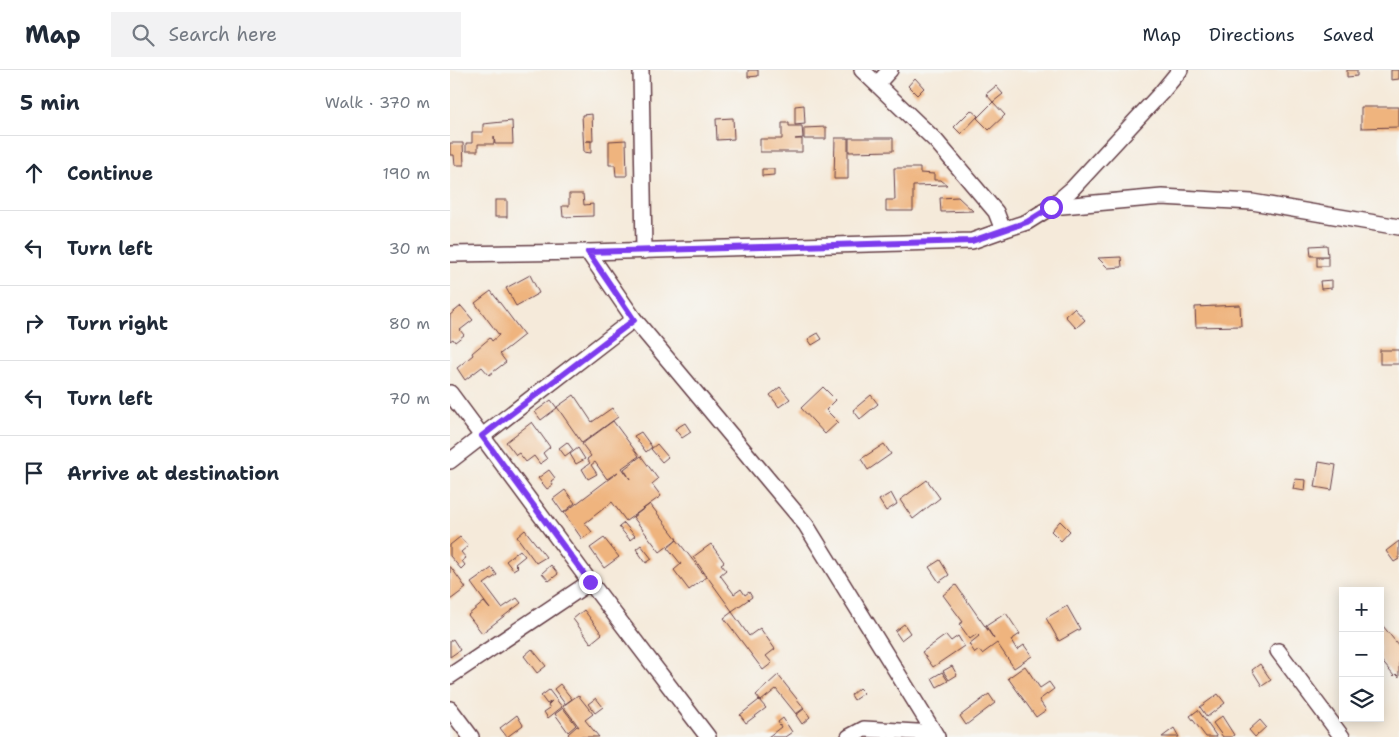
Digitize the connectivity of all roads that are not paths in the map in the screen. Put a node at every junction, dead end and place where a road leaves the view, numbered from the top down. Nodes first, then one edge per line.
1 (641, 70) edge
2 (862, 70) edge
3 (890, 70) edge
4 (1180, 70) edge
5 (877, 84) junction
6 (1051, 207) junction
7 (1399, 228) edge
8 (1003, 230) junction
9 (644, 251) junction
10 (588, 252) junction
11 (450, 254) edge
12 (634, 320) junction
13 (450, 393) edge
14 (482, 436) junction
15 (450, 461) edge
16 (590, 582) junction
17 (1278, 651) dead end
18 (450, 676) edge
19 (450, 709) edge
20 (935, 735) edge
21 (471, 737) edge
22 (708, 737) edge
23 (849, 737) edge
24 (1342, 737) edge

1 - 9 street
2 - 5 street
3 - 5 street
4 - 6 street
5 - 8 street
6 - 7 street
6 - 8 street
8 - 9 street
9 - 10 street
10 - 11 street
10 - 12 street
12 - 14 street
12 - 20 street
13 - 14 street
14 - 15 street
14 - 16 street
16 - 18 street
16 - 22 street
17 - 24 street
19 - 21 street
20 - 23 street

